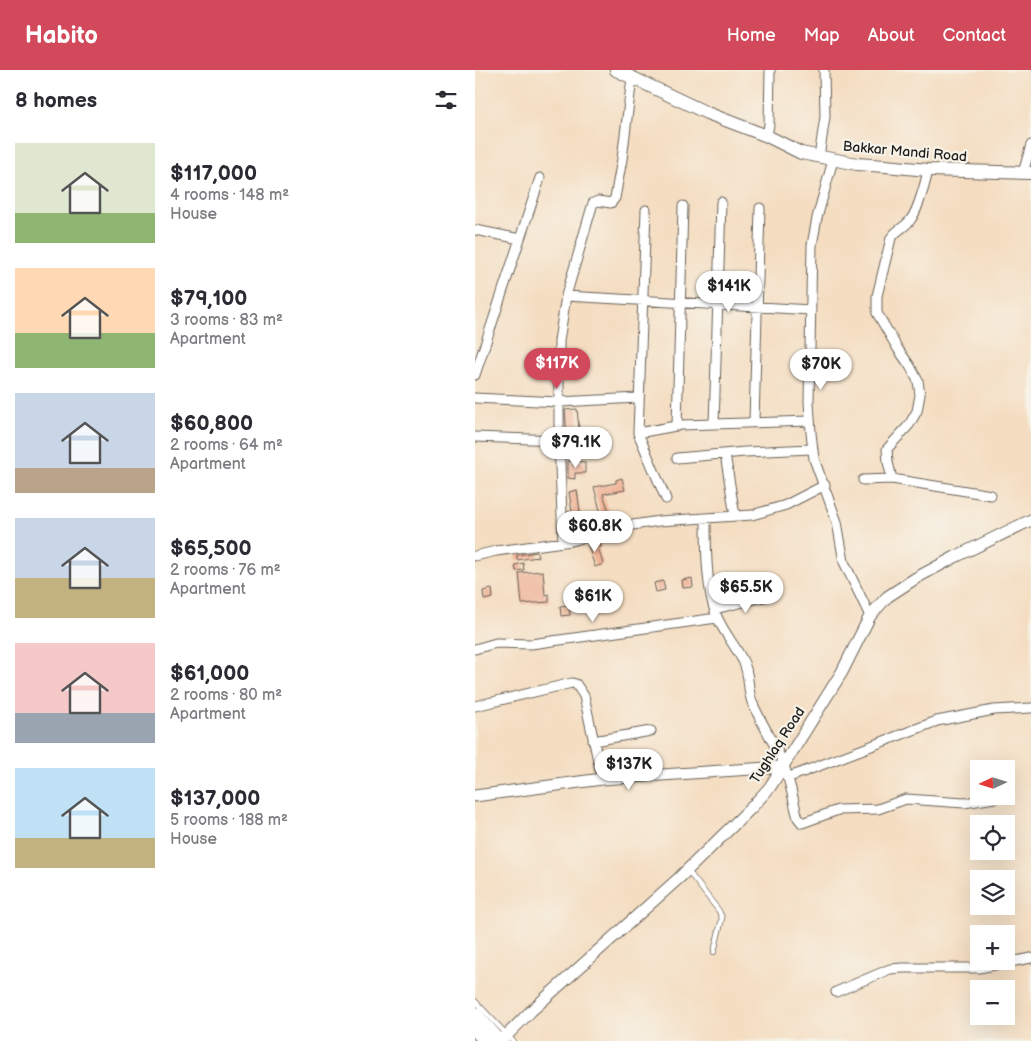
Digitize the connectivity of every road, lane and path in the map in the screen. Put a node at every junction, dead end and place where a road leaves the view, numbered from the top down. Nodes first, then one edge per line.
1 (615, 70) edge
2 (770, 70) edge
3 (824, 70) edge
4 (632, 78) junction
5 (767, 136) junction
6 (1031, 145) edge
7 (819, 156) junction
8 (833, 160) junction
9 (928, 170) junction
10 (1027, 173) edge
11 (540, 178) dead end
12 (721, 202) dead end
13 (683, 206) dead end
14 (760, 208) dead end
15 (646, 210) dead end
16 (475, 230) edge
17 (520, 239) junction
18 (566, 296) junction
19 (643, 300) junction
20 (680, 302) junction
21 (718, 304) junction
22 (757, 307) junction
23 (811, 310) junction
24 (475, 375) edge
25 (475, 398) edge
26 (639, 398) junction
27 (559, 402) junction
28 (810, 421) junction
29 (753, 422) junction
30 (714, 424) junction
31 (677, 426) junction
32 (638, 432) junction
33 (475, 437) edge
34 (559, 440) junction
35 (813, 449) junction
36 (725, 454) junction
37 (677, 458) dead end
38 (892, 479) junction
39 (863, 480) dead end
40 (825, 485) junction
41 (991, 495) dead end
42 (666, 499) dead end
43 (735, 516) junction
44 (706, 518) junction
45 (1031, 520) edge
46 (563, 542) junction
47 (475, 556) edge
48 (771, 596) dead end
49 (716, 613) junction
50 (870, 616) junction
51 (475, 649) edge
52 (475, 706) edge
53 (1031, 708) edge
54 (651, 731) dead end
55 (593, 741) junction
56 (782, 766) junction
57 (787, 778) junction
58 (602, 779) junction
59 (475, 796) edge
60 (970, 802) edge
61 (687, 870) junction
62 (714, 952) dead end
63 (1031, 958) edge
64 (836, 992) dead end
65 (475, 1001) edge
66 (475, 1014) edge
67 (475, 1029) edge
68 (475, 1038) edge
69 (505, 1039) edge
70 (478, 1041) edge
71 (486, 1041) edge

1 - 4 main road, Bakkar Mandi Road
2 - 5 street
3 - 7 street
4 - 5 main road, Bakkar Mandi Road
4 - 18 street
5 - 7 main road, Bakkar Mandi Road
6 - 10 street
7 - 8 main road, Bakkar Mandi Road
8 - 9 main road, Bakkar Mandi Road
8 - 23 street
9 - 10 main road, Bakkar Mandi Road
9 - 38 street
11 - 17 street
12 - 21 street
13 - 20 street
14 - 22 street
15 - 19 street
16 - 17 street
17 - 24 street
18 - 19 street
18 - 27 street
19 - 20 street
19 - 26 street
20 - 21 street
20 - 31 street
21 - 22 street
21 - 30 street
22 - 23 street
22 - 29 street
23 - 28 street
25 - 27 street
26 - 27 street
26 - 32 street
27 - 34 street
28 - 29 street
28 - 35 street
29 - 30 street
30 - 31 street
31 - 32 street
32 - 42 street
33 - 34 street
34 - 46 street
35 - 36 street
35 - 40 street
36 - 37 street
36 - 43 street
38 - 39 street
38 - 41 street
40 - 43 street
40 - 50 street
43 - 44 street
44 - 46 street
44 - 49 street
45 - 50 street, Tughlaq Road
46 - 47 street
48 - 49 street
49 - 51 street
49 - 56 street
50 - 56 street, Tughlaq Road
52 - 55 street
53 - 57 street
54 - 55 street
55 - 58 street
56 - 57 street
56 - 58 street
56 - 61 street, Tughlaq Road
57 - 60 street
58 - 59 street
61 - 62 lane
61 - 69 street, Tughlaq Road
63 - 64 street
65 - 69 lane
66 - 69 main road
67 - 71 main road
68 - 70 lane

